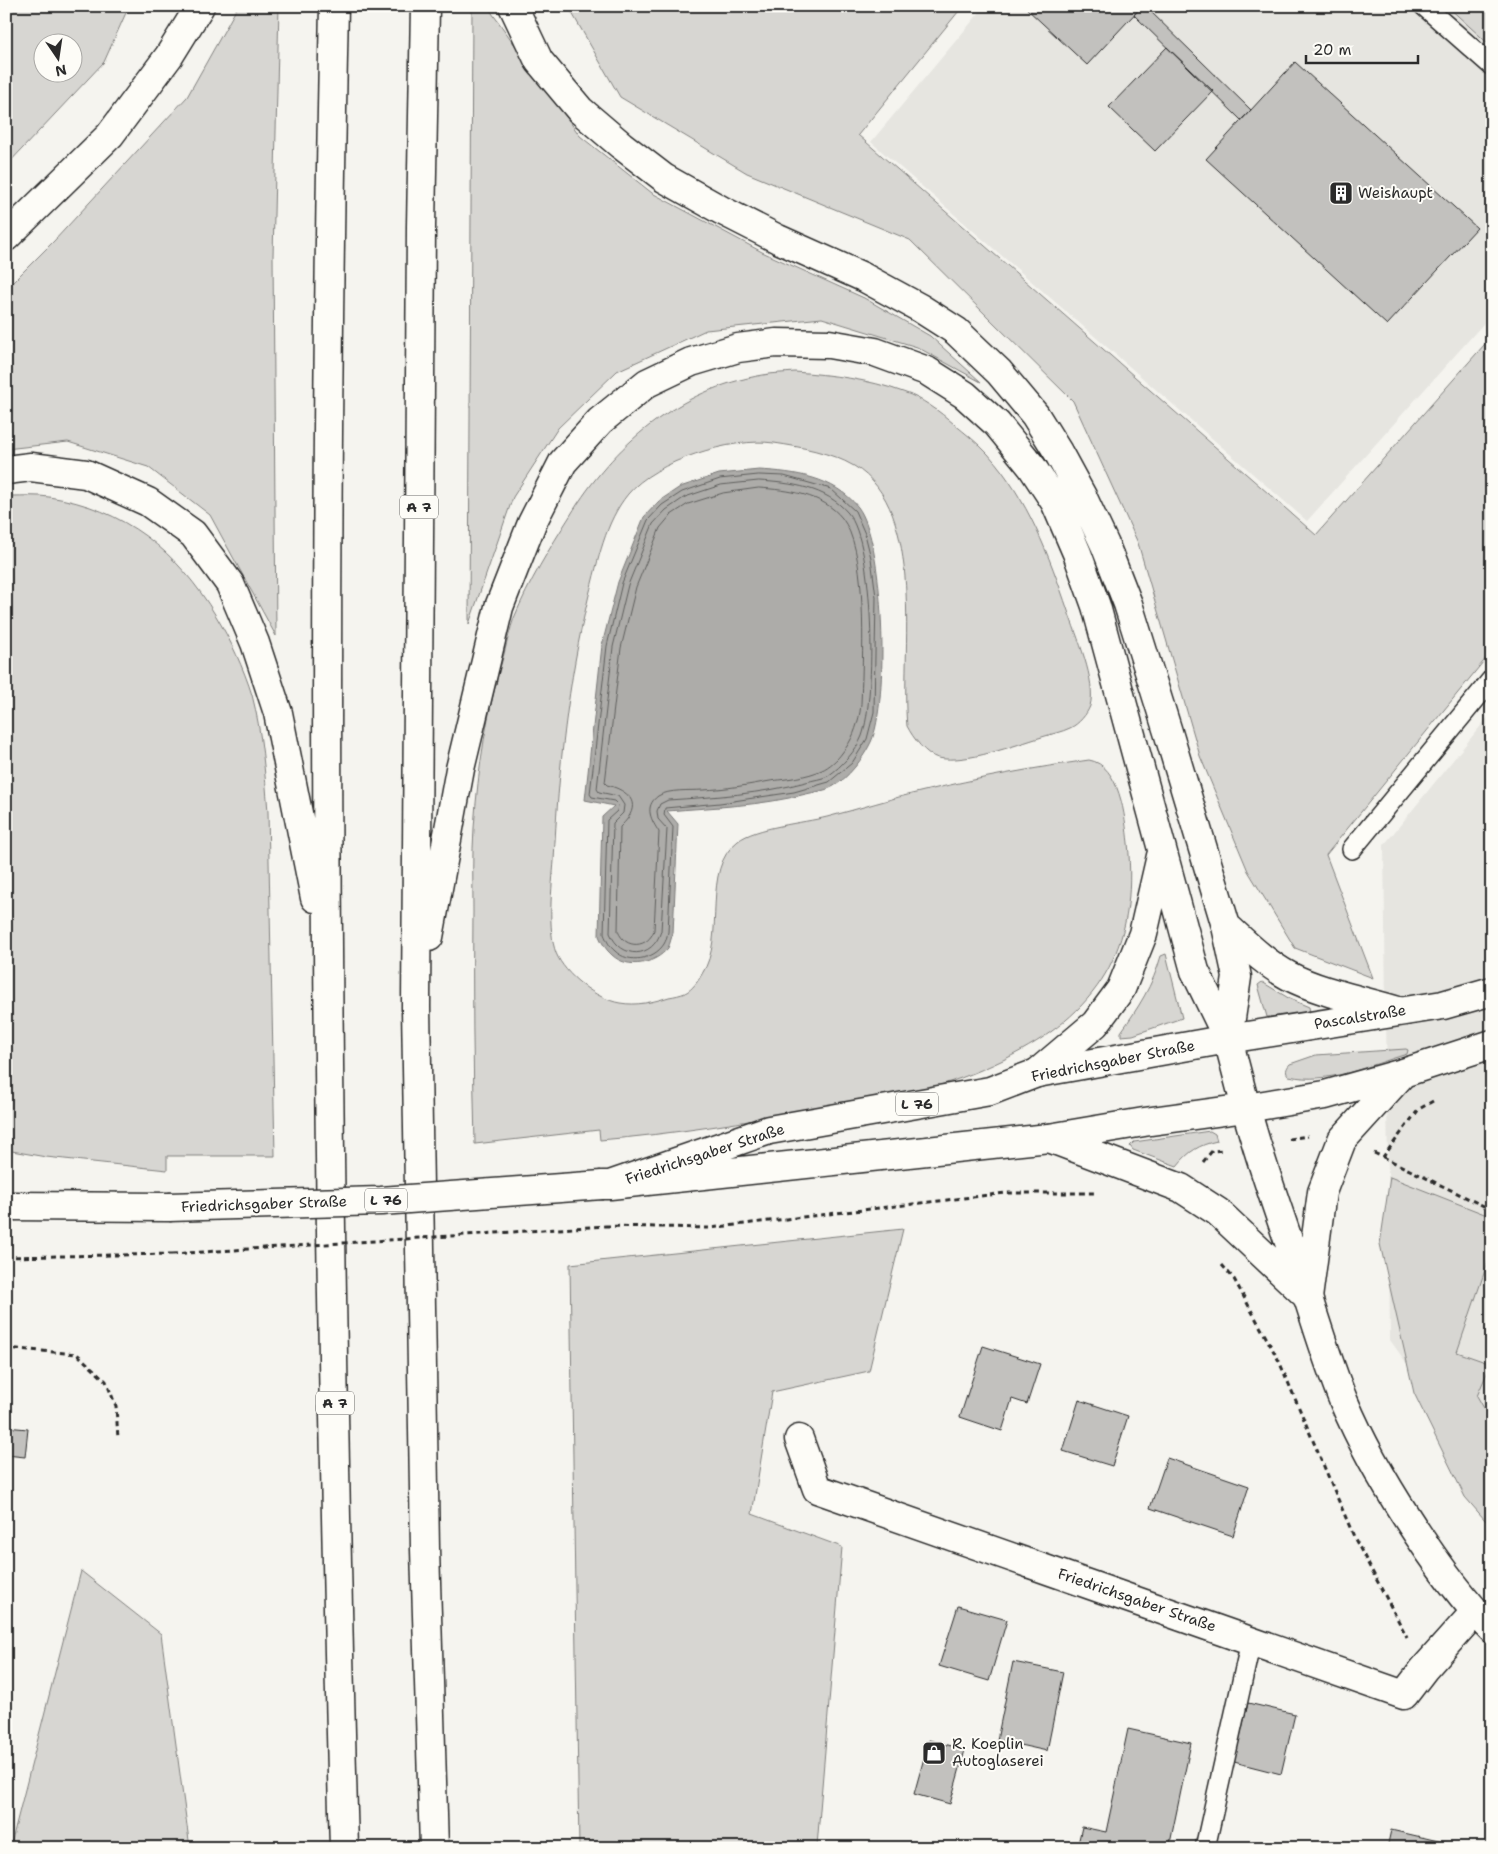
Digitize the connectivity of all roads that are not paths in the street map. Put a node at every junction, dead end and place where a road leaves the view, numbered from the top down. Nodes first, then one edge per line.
1 (200, 6) edge
2 (334, 6) edge
3 (425, 6) edge
4 (513, 6) edge
5 (1424, 6) edge
6 (1492, 66) edge
7 (6, 237) edge
8 (6, 470) edge
9 (1492, 679) edge
10 (1352, 849) dead end
11 (1162, 852) junction
12 (1226, 926) junction
13 (327, 959) junction
14 (1492, 991) edge
15 (416, 1007) junction
16 (1398, 1011) junction
17 (1228, 1038) junction
18 (1492, 1044) edge
19 (1037, 1073) junction
20 (1403, 1073) junction
21 (1246, 1108) junction
22 (1049, 1138) junction
23 (606, 1185) junction
24 (6, 1206) edge
25 (1308, 1298) junction
26 (799, 1439) dead end
27 (1483, 1620) edge
28 (1251, 1640) junction
29 (344, 1848) edge
30 (434, 1848) edge
31 (1205, 1848) edge

1 - 7 main road
2 - 13 main road, A 7
3 - 15 main road, A 7
4 - 12 main road
5 - 6 lane
8 - 13 main road
9 - 10 lane
11 - 15 main road
11 - 17 main road
11 - 19 main road
12 - 16 main road
12 - 17 main road
13 - 29 main road, A 7
14 - 16 main road, Pascalstraße
15 - 30 main road, A 7
16 - 17 main road, Pascalstraße
17 - 19 main road, Friedrichsgaber Straße / L 76
17 - 21 main road, Friedrichsgaber Straße / L 76
18 - 20 main road
19 - 23 main road, Friedrichsgaber Straße / L 76
20 - 21 main road
20 - 25 main road, Friedrichsgaber Straße
21 - 22 main road, Friedrichsgaber Straße / L 76
21 - 25 main road, Friedrichsgaber Straße / L 76
22 - 23 main road, Friedrichsgaber Straße / L 76
22 - 25 main road, Friedrichsgaber Straße / L 76
23 - 24 main road, Friedrichsgaber Straße / L 76, bridge
25 - 27 main road, Friedrichsgaber Straße / L 76
26 - 28 main road, Friedrichsgaber Straße
27 - 28 main road, Friedrichsgaber Straße
28 - 31 lane

